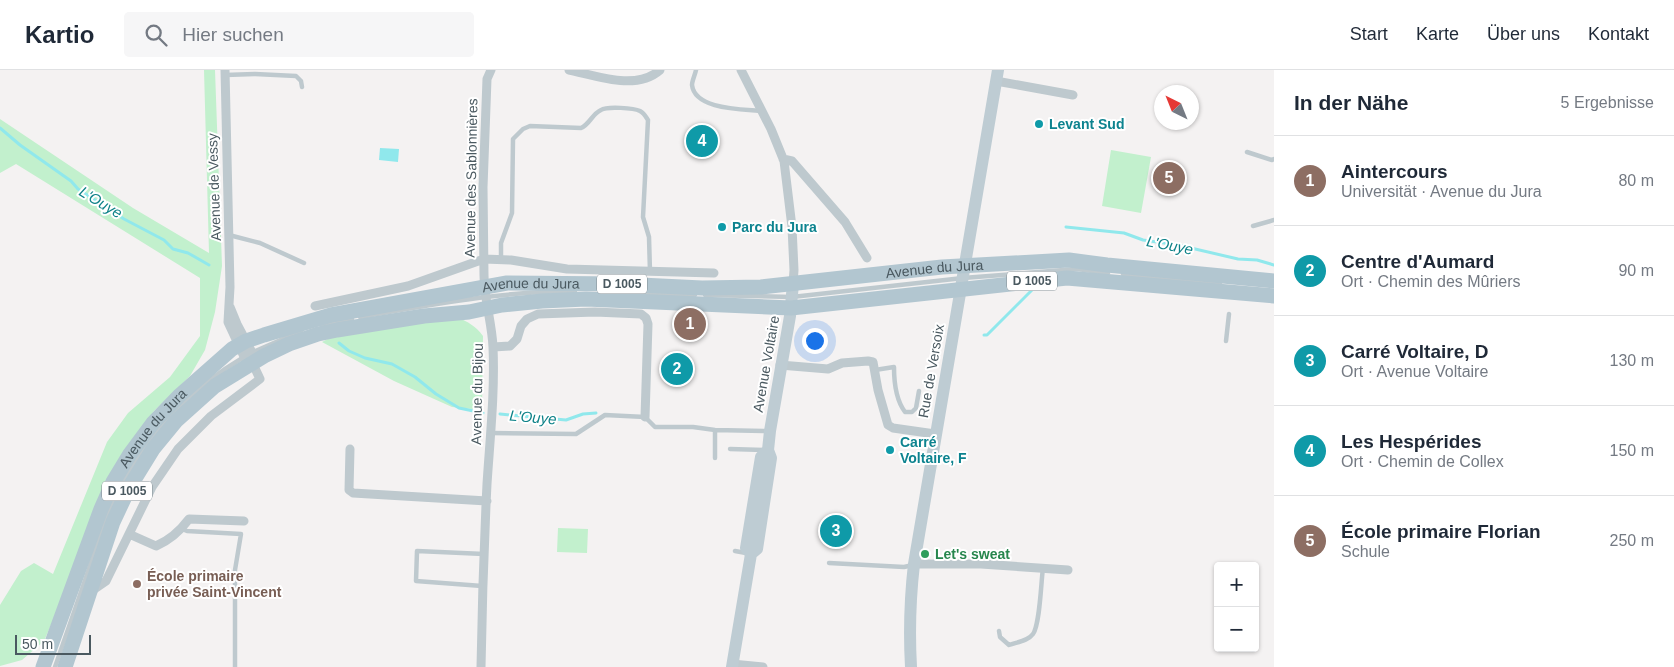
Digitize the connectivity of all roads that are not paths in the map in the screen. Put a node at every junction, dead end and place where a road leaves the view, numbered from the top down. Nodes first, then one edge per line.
1 (491, 70) edge
2 (569, 70) edge
3 (660, 70) edge
4 (696, 70) edge
5 (741, 70) edge
6 (225, 72) edge
7 (997, 76) edge
8 (302, 87) dead end
9 (1073, 95) dead end
10 (762, 111) junction
11 (1247, 152) dead end
12 (783, 159) junction
13 (1274, 159) edge
14 (1274, 220) edge
15 (1253, 226) dead end
16 (229, 235) junction
17 (867, 258) dead end
18 (484, 259) junction
19 (501, 259) junction
20 (304, 263) dead end
21 (650, 272) junction
22 (714, 273) dead end
23 (963, 278) junction
24 (1274, 281) edge
25 (1225, 284) dead end
26 (581, 291) dead end
27 (608, 291) dead end
28 (792, 296) junction
29 (1274, 296) edge
30 (486, 298) junction
31 (315, 306) dead end
32 (1229, 314) dead end
33 (317, 326) dead end
34 (309, 329) dead end
35 (1226, 341) dead end
36 (493, 347) junction
37 (248, 355) junction
38 (780, 365) junction
39 (875, 370) junction
40 (919, 391) dead end
41 (645, 417) junction
42 (715, 430) junction
43 (770, 431) junction
44 (491, 434) junction
45 (935, 434) junction
46 (730, 448) dead end
47 (350, 449) dead end
48 (768, 450) junction
49 (716, 458) dead end
50 (136, 474) junction
51 (147, 497) junction
52 (487, 501) junction
53 (244, 521) dead end
54 (182, 529) junction
55 (128, 534) junction
56 (735, 551) dead end
57 (484, 554) junction
58 (751, 554) junction
59 (829, 563) dead end
60 (914, 564) junction
61 (1043, 568) junction
62 (1068, 570) dead end
63 (482, 586) junction
64 (90, 592) junction
65 (998, 631) dead end
66 (732, 665) edge
67 (43, 667) edge
68 (55, 667) edge
69 (65, 667) edge
70 (235, 667) edge
71 (481, 667) edge
72 (763, 667) edge
73 (911, 667) edge

1 - 18 street, Avenue des Sablonnières
2 - 3 street
4 - 10 lane
5 - 10 street
6 - 8 lane
6 - 16 street, Avenue de Vessy
7 - 9 street, Rue de Versoix
7 - 23 main road, Rue de Versoix
10 - 12 street
11 - 13 lane
12 - 17 street
12 - 28 street
14 - 15 lane
16 - 20 lane
16 - 37 street, Avenue de Vessy
18 - 19 street, Avenue du Jura
18 - 30 street, Avenue des Sablonnières
18 - 31 street, Avenue du Jura
19 - 21 street, Avenue du Jura
19 - 21 lane
21 - 22 street, Avenue du Jura
23 - 24 main road, Avenue du Jura / D 1005
23 - 25 lane
23 - 28 main road, Avenue du Jura / D 1005
23 - 28 main road, Avenue du Jura / D 1005
23 - 29 main road, Avenue du Jura / D 1005
23 - 45 main road, Rue de Versoix
26 - 30 lane
27 - 28 lane
28 - 30 main road, Avenue du Jura / D 1005
28 - 30 main road, Avenue du Jura / D 1005
28 - 38 main road, Avenue Voltaire
30 - 33 lane
30 - 36 street, Avenue du Bijou
30 - 37 main road, Avenue du Jura / D 1005
30 - 37 main road, Avenue du Jura / D 1005
32 - 35 lane
34 - 37 lane
36 - 41 street
36 - 44 street, Avenue du Bijou
37 - 50 main road, Avenue du Jura / D 1005
37 - 51 street, Avenue de Vessy
37 - 67 main road, Avenue du Jura / D 1005
37 - 68 lane
38 - 39 street
38 - 43 main road, Avenue Voltaire
39 - 40 lane
39 - 45 street
41 - 42 lane
41 - 44 lane
42 - 43 lane
42 - 49 lane
43 - 48 main road, Avenue Voltaire
44 - 52 street, Avenue du Bijou
45 - 60 main road, Rue de Versoix
46 - 48 lane
47 - 52 street
48 - 58 main road, Avenue Voltaire
50 - 51 street
50 - 64 main road, Avenue du Jura / D 1005
51 - 55 street
52 - 57 street, Avenue du Bijou
53 - 54 street
54 - 55 street
54 - 70 lane
55 - 64 street
56 - 58 lane
57 - 63 street, Avenue du Bijou
57 - 63 lane
58 - 66 main road, Avenue Voltaire
59 - 60 lane
60 - 61 street
60 - 73 main road, Rue de Versoix
61 - 62 street
61 - 65 lane
63 - 71 street, Avenue du Bijou
64 - 69 main road, Avenue du Jura / D 1005
66 - 72 street

